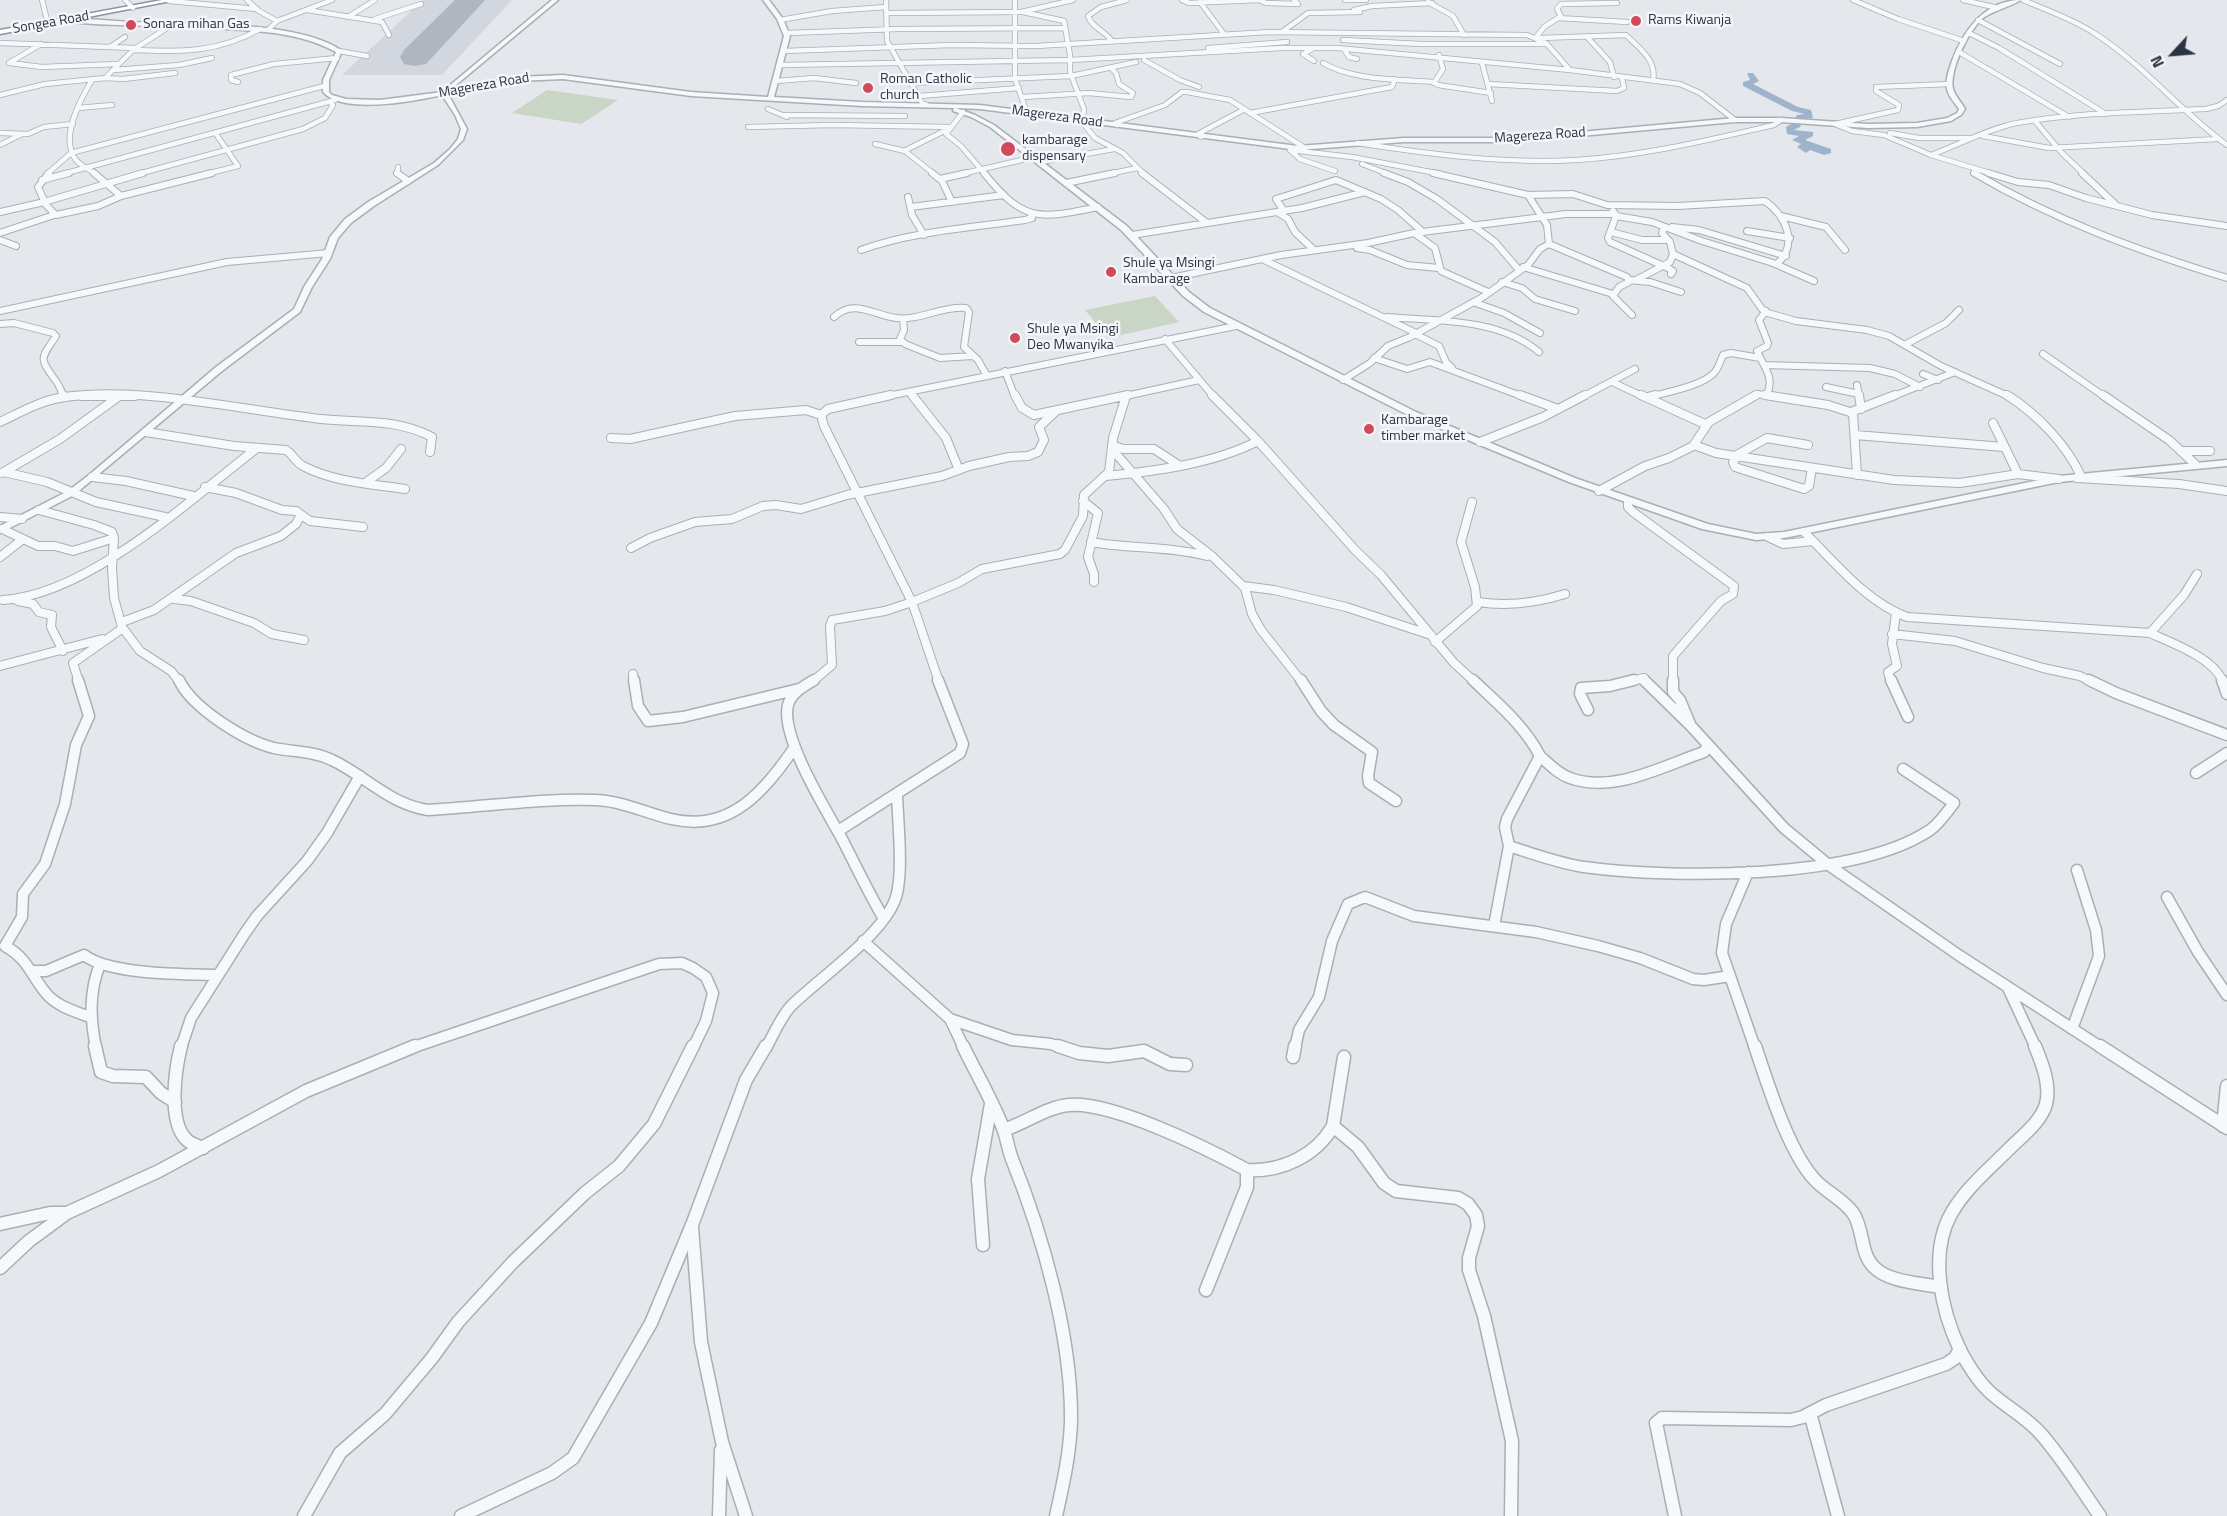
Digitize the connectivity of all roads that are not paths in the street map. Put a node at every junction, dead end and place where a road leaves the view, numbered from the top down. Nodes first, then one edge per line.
1 (42, 0) edge
2 (125, 0) edge
3 (171, 0) edge
4 (260, 0) edge
5 (332, 0) edge
6 (375, 0) edge
7 (555, 0) edge
8 (766, 0) edge
9 (886, 0) edge
10 (1016, 0) edge
11 (1073, 0) edge
12 (1126, 0) edge
13 (1182, 0) edge
14 (1294, 0) edge
15 (1345, 0) edge
16 (1366, 0) edge
17 (1426, 0) edge
18 (1853, 0) edge
19 (1963, 0) edge
20 (2018, 0) edge
21 (2024, 0) edge
22 (249, 1) edge
23 (1200, 2) junction
24 (1432, 3) junction
25 (1617, 3) dead end
26 (421, 4) dead end
27 (886, 7) junction
28 (133, 8) junction
29 (1998, 8) junction
30 (257, 9) junction
31 (307, 10) junction
32 (1353, 10) dead end
33 (1023, 12) junction
34 (1360, 12) dead end
35 (887, 13) junction
36 (1015, 13) junction
37 (348, 17) junction
38 (1558, 18) junction
39 (68, 20) junction
40 (373, 20) junction
41 (277, 21) junction
42 (780, 21) junction
43 (1978, 21) junction
44 (1627, 22) dead end
45 (48, 24) junction
46 (170, 26) junction
47 (1065, 28) junction
48 (260, 29) junction
49 (889, 29) junction
50 (1014, 29) junction
51 (268, 30) junction
52 (0, 32) edge
53 (1281, 32) junction
54 (1341, 32) junction
55 (787, 33) junction
56 (1969, 33) junction
57 (389, 34) dead end
58 (1224, 34) junction
59 (1464, 35) junction
60 (1188, 36) junction
61 (125, 37) dead end
62 (1539, 37) junction
63 (1587, 37) junction
64 (1111, 40) junction
65 (1964, 41) junction
66 (1287, 42) junction
67 (1069, 43) junction
68 (1438, 43) junction
69 (0, 44) edge
70 (40, 44) junction
71 (1547, 44) junction
72 (1015, 45) junction
73 (1193, 46) junction
74 (1343, 46) junction
75 (110, 47) junction
76 (890, 48) junction
77 (1290, 48) junction
78 (1315, 48) junction
79 (135, 49) junction
80 (784, 51) junction
81 (1959, 52) junction
82 (338, 54) junction
83 (367, 56) dead end
84 (1154, 57) junction
85 (1439, 57) junction
86 (212, 58) dead end
87 (1357, 59) dead end
88 (1070, 60) junction
89 (1144, 60) junction
90 (1314, 61) dead end
91 (1015, 62) junction
92 (899, 63) junction
93 (1323, 63) dead end
94 (1482, 63) junction
95 (118, 64) junction
96 (2060, 64) dead end
97 (781, 65) junction
98 (1111, 68) junction
99 (114, 70) junction
100 (1570, 70) junction
101 (175, 73) dead end
102 (1071, 76) junction
103 (1614, 77) junction
104 (105, 78) junction
105 (1015, 78) junction
106 (1622, 78) junction
107 (1395, 79) junction
108 (92, 80) junction
109 (776, 81) junction
110 (1653, 81) junction
111 (238, 82) dead end
112 (1434, 82) junction
113 (856, 83) dead end
114 (912, 83) junction
115 (1488, 84) junction
116 (1950, 84) junction
117 (324, 86) junction
118 (1199, 87) dead end
119 (1019, 88) junction
120 (444, 93) junction
121 (1078, 93) junction
122 (1491, 93) junction
123 (0, 95) edge
124 (919, 96) junction
125 (282, 97) junction
126 (1023, 97) junction
127 (770, 99) junction
128 (334, 100) junction
129 (2227, 100) edge
130 (1492, 101) dead end
131 (112, 105) dead end
132 (927, 105) junction
133 (943, 107) junction
134 (78, 108) junction
135 (768, 109) dead end
136 (1243, 110) junction
137 (2185, 110) junction
138 (299, 111) junction
139 (963, 112) junction
140 (1028, 113) junction
141 (1250, 113) junction
142 (2106, 114) junction
143 (782, 115) junction
144 (905, 116) dead end
145 (2069, 117) junction
146 (1735, 120) junction
147 (1781, 120) junction
148 (1088, 121) junction
149 (2035, 121) junction
150 (73, 124) junction
151 (1835, 124) junction
152 (1117, 125) junction
153 (795, 126) junction
154 (748, 127) dead end
155 (948, 128) junction
156 (0, 133) edge
157 (1870, 133) junction
158 (22, 134) junction
159 (216, 134) junction
160 (1201, 137) junction
161 (1980, 137) junction
162 (2218, 139) junction
163 (1356, 143) junction
164 (875, 144) dead end
165 (0, 145) edge
166 (2227, 145) edge
167 (1305, 148) junction
168 (2057, 148) junction
169 (226, 149) junction
170 (1117, 149) junction
171 (1290, 149) junction
172 (904, 151) junction
173 (75, 152) junction
174 (1336, 155) junction
175 (1932, 155) junction
176 (1038, 159) junction
177 (1962, 165) junction
178 (398, 167) dead end
179 (87, 168) junction
180 (1137, 168) junction
181 (981, 169) junction
182 (1335, 171) dead end
183 (132, 177) junction
184 (940, 179) junction
185 (41, 180) junction
186 (408, 181) junction
187 (1066, 183) junction
188 (108, 184) junction
189 (115, 190) junction
190 (1365, 192) junction
191 (1004, 195) junction
192 (1528, 195) junction
193 (121, 196) junction
194 (908, 197) dead end
195 (44, 202) junction
196 (952, 202) junction
197 (1607, 205) junction
198 (2116, 206) junction
199 (911, 207) junction
200 (1098, 207) junction
201 (1284, 211) junction
202 (0, 212) edge
203 (1277, 212) junction
204 (1031, 214) junction
205 (54, 215) junction
206 (1615, 215) junction
207 (1781, 216) junction
208 (1544, 217) junction
209 (1207, 223) junction
210 (1470, 226) junction
211 (1661, 226) junction
212 (2227, 226) edge
213 (1747, 231) dead end
214 (1423, 232) junction
215 (1611, 232) junction
216 (1414, 233) junction
217 (0, 234) edge
218 (924, 235) junction
219 (1132, 235) junction
220 (1790, 238) junction
221 (0, 240) edge
222 (1668, 240) junction
223 (1549, 244) junction
224 (16, 246) dead end
225 (861, 250) dead end
226 (1845, 250) dead end
227 (1311, 251) junction
228 (329, 253) junction
229 (1673, 254) junction
230 (1786, 256) junction
231 (1262, 260) junction
232 (1777, 264) junction
233 (1663, 265) junction
234 (1439, 268) junction
235 (1521, 268) junction
236 (1671, 274) dead end
237 (1171, 278) junction
238 (2227, 278) edge
239 (1633, 280) junction
240 (1814, 281) dead end
241 (1502, 282) junction
242 (1488, 292) junction
243 (1681, 292) dead end
244 (1613, 294) junction
245 (1473, 302) junction
246 (1959, 310) dead end
247 (0, 311) edge
248 (1575, 311) dead end
249 (1766, 312) junction
250 (1632, 315) dead end
251 (834, 317) dead end
252 (1382, 317) junction
253 (903, 319) junction
254 (1440, 322) junction
255 (0, 324) edge
256 (1236, 326) junction
257 (1540, 333) dead end
258 (1416, 334) junction
259 (1165, 339) junction
260 (859, 342) dead end
261 (902, 342) junction
262 (1906, 344) junction
263 (1539, 352) dead end
264 (2043, 354) dead end
265 (973, 356) junction
266 (1374, 358) junction
267 (1760, 358) junction
268 (1764, 365) junction
269 (1635, 369) dead end
270 (1454, 370) junction
271 (1005, 371) junction
272 (1955, 372) junction
273 (1923, 374) dead end
274 (987, 376) junction
275 (1199, 380) junction
276 (1343, 380) junction
277 (1938, 380) junction
278 (1612, 382) junction
279 (1857, 385) dead end
280 (1826, 387) dead end
281 (1920, 387) junction
282 (909, 392) junction
283 (1767, 394) junction
284 (1859, 394) junction
285 (1126, 396) junction
286 (66, 397) junction
287 (118, 397) junction
288 (1648, 397) junction
289 (183, 399) junction
290 (1558, 409) junction
291 (1861, 409) junction
292 (1056, 411) junction
293 (1851, 412) junction
294 (821, 415) junction
295 (0, 422) edge
296 (1993, 423) dead end
297 (1707, 425) junction
298 (146, 432) junction
299 (1855, 435) junction
300 (611, 438) dead end
301 (1258, 441) junction
302 (1480, 442) junction
303 (1694, 445) junction
304 (1808, 445) dead end
305 (1112, 447) junction
306 (2004, 447) junction
307 (256, 448) junction
308 (401, 449) dead end
309 (2182, 451) junction
310 (430, 452) dead end
311 (2210, 452) dead end
312 (1736, 456) junction
313 (2227, 463) edge
314 (1177, 464) junction
315 (2195, 464) junction
316 (1812, 468) junction
317 (959, 470) junction
318 (2, 473) edge
319 (1133, 473) junction
320 (2018, 474) junction
321 (1857, 475) junction
322 (1106, 476) junction
323 (2081, 476) junction
324 (92, 477) junction
325 (2064, 478) junction
326 (365, 483) junction
327 (1955, 483) junction
328 (206, 487) junction
329 (405, 489) dead end
330 (1599, 491) junction
331 (2227, 491) edge
332 (70, 493) junction
333 (856, 494) junction
334 (193, 496) junction
335 (1965, 498) junction
336 (1083, 501) junction
337 (1472, 502) dead end
338 (1628, 502) junction
339 (39, 510) junction
340 (302, 515) junction
341 (0, 517) edge
342 (165, 517) junction
343 (22, 519) junction
344 (363, 527) dead end
345 (1, 530) edge
346 (1804, 532) junction
347 (1768, 537) junction
348 (114, 538) junction
349 (23, 539) junction
350 (1813, 541) junction
351 (1091, 542) junction
352 (631, 548) dead end
353 (0, 557) edge
354 (1214, 558) junction
355 (111, 560) junction
356 (2197, 574) dead end
357 (1094, 582) dead end
358 (1243, 586) junction
359 (1565, 594) dead end
360 (174, 599) junction
361 (912, 602) junction
362 (1478, 602) junction
363 (1896, 613) junction
364 (121, 628) junction
365 (2150, 633) junction
366 (1892, 634) junction
367 (1433, 639) junction
368 (304, 640) dead end
369 (61, 651) junction
370 (77, 658) junction
371 (0, 666) edge
372 (633, 674) dead end
373 (801, 688) junction
374 (2227, 694) edge
375 (1588, 710) dead end
376 (1908, 717) dead end
377 (1691, 726) junction
378 (2227, 735) edge
379 (1708, 746) junction
380 (795, 747) junction
381 (2227, 753) edge
382 (1540, 756) junction
383 (1903, 770) dead end
384 (2196, 773) dead end
385 (360, 776) junction
386 (897, 795) junction
387 (1396, 801) dead end
388 (838, 831) junction
389 (1509, 846) junction
390 (1830, 866) junction
391 (2077, 870) dead end
392 (1748, 872) junction
393 (2167, 897) dead end
394 (884, 919) junction
395 (1494, 926) junction
396 (863, 941) junction
397 (100, 964) junction
398 (32, 971) junction
399 (218, 975) junction
400 (1730, 976) junction
401 (2008, 987) junction
402 (2227, 995) edge
403 (90, 1017) junction
404 (951, 1019) junction
405 (2072, 1029) junction
406 (1293, 1057) dead end
407 (1344, 1057) dead end
408 (1185, 1065) dead end
409 (2227, 1086) edge
410 (991, 1101) junction
411 (175, 1102) junction
412 (1333, 1126) junction
413 (2225, 1127) edge
414 (1004, 1130) junction
415 (202, 1148) junction
416 (1247, 1170) junction
417 (67, 1213) junction
418 (0, 1224) edge
419 (692, 1225) junction
420 (983, 1245) dead end
421 (0, 1268) edge
422 (1939, 1287) junction
423 (1206, 1290) dead end
424 (1960, 1349) junction
425 (1810, 1413) junction
426 (722, 1442) junction
427 (304, 1516) edge
428 (461, 1516) edge
429 (719, 1516) edge
430 (746, 1516) edge
431 (1056, 1516) edge
432 (1511, 1516) edge
433 (1675, 1516) edge
434 (1838, 1516) edge
435 (2100, 1516) edge

1 - 45 street
2 - 28 street
3 - 28 highway, Songea Road
3 - 30 street
4 - 22 street
5 - 31 street
6 - 37 street
7 - 120 street
8 - 42 street
9 - 27 street
10 - 36 street
11 - 33 street
12 - 64 street
13 - 23 street
14 - 23 street
15 - 16 street
17 - 24 street
18 - 65 street
19 - 29 street
20 - 29 street
21 - 137 street
22 - 30 street
23 - 58 street
24 - 32 street
24 - 59 street
25 - 38 street
26 - 40 street
27 - 35 street
27 - 42 street
28 - 39 highway, Songea Road
29 - 43 street
30 - 41 street
31 - 37 street
31 - 41 street
33 - 36 street
33 - 47 street
34 - 53 street
35 - 36 street
35 - 49 street
36 - 50 street
37 - 40 street
38 - 44 street
38 - 62 street
39 - 45 highway, Songea Road
39 - 46 street
40 - 57 street
41 - 51 street
42 - 55 street
43 - 56 street
43 - 96 street
45 - 52 highway, Songea Road
46 - 48 street
46 - 79 street
47 - 50 street
47 - 67 street
48 - 51 street
48 - 79 street
49 - 50 street
49 - 55 street
49 - 76 street
50 - 72 street
51 - 82 street
53 - 54 street
53 - 58 street
53 - 66 street
54 - 59 street
54 - 74 street
55 - 80 street
56 - 65 street
56 - 142 street
58 - 60 street
59 - 62 street
60 - 64 street
60 - 73 street
61 - 75 street
62 - 63 street
62 - 71 street
63 - 103 street
63 - 110 street
64 - 67 street
65 - 81 street
66 - 73 street
66 - 74 street
66 - 77 street
67 - 72 street
67 - 88 street
68 - 71 street
68 - 74 street
68 - 85 street
69 - 70 street
70 - 75 street
70 - 95 street
71 - 100 street
72 - 76 street
72 - 91 street
73 - 84 street
74 - 78 street
74 - 85 street
74 - 87 street
75 - 79 street
76 - 80 street
76 - 92 street
77 - 78 street
77 - 84 street
78 - 90 street
79 - 95 street
80 - 97 street
81 - 116 street
81 - 145 street
82 - 83 street
82 - 111 street
82 - 117 street
84 - 88 street
84 - 89 street
85 - 94 street
85 - 112 street
86 - 99 street
88 - 91 street
88 - 102 street
89 - 98 street
89 - 118 street
91 - 92 street
91 - 105 street
92 - 97 street
92 - 114 street
93 - 107 street
94 - 100 street
94 - 115 street
95 - 99 street
97 - 109 street
98 - 102 street
98 - 121 street
99 - 104 street
100 - 103 street
101 - 104 street
102 - 105 street
102 - 121 street
103 - 106 street
104 - 108 street
105 - 114 street
105 - 119 street
106 - 110 street
106 - 115 street
107 - 112 street
107 - 141 street
108 - 123 street
108 - 134 street
109 - 113 street
109 - 127 street
110 - 146 street
112 - 122 street
114 - 124 street
115 - 122 street
116 - 151 street, Magereza Road
116 - 151 street
117 - 125 street
117 - 128 street
119 - 124 street
119 - 126 street
120 - 127 street, Magereza Road
120 - 128 street, Magereza Road
120 - 186 street
121 - 126 street
121 - 148 street
122 - 130 street
124 - 132 street
125 - 138 street
125 - 173 street
126 - 140 street
127 - 132 street, Magereza Road
128 - 138 street
128 - 169 street
129 - 137 street
131 - 134 street
132 - 133 street, Magereza Road
133 - 139 street
133 - 140 street, Magereza Road
134 - 150 street
135 - 143 street
136 - 141 street
136 - 152 street
136 - 160 street
137 - 142 street
137 - 162 street
138 - 159 street
139 - 155 street
139 - 176 street
140 - 148 street, Magereza Road
141 - 167 street
142 - 145 street
143 - 144 street
143 - 153 street
145 - 149 street
146 - 147 street, Magereza Road
146 - 163 street, Magereza Road
147 - 151 street, Magereza Road
147 - 163 street
148 - 152 street, Magereza Road
148 - 170 street
149 - 161 street
149 - 168 street
150 - 158 street
150 - 173 street
151 - 157 street
152 - 160 street, Magereza Road
153 - 154 street
153 - 155 street
155 - 172 street
155 - 181 street
156 - 158 street
157 - 161 street
157 - 175 street
158 - 165 street
159 - 169 street
159 - 179 street
160 - 171 street, Magereza Road
161 - 168 street
161 - 175 street
162 - 166 street
162 - 168 street
163 - 167 street, Magereza Road
164 - 172 street
167 - 171 street, Magereza Road
168 - 198 street
169 - 183 street
169 - 193 street
170 - 176 street
170 - 180 street
171 - 174 street
171 - 182 street
172 - 184 street
173 - 179 street
173 - 185 street
174 - 192 street
174 - 210 street
175 - 177 street
176 - 181 street
176 - 187 street
177 - 198 street
177 - 238 street
178 - 186 street
179 - 185 street
179 - 188 street
180 - 187 street
180 - 209 street
181 - 184 street
181 - 191 street
183 - 188 street
183 - 189 street
184 - 196 street
185 - 195 street
186 - 228 street
187 - 200 street
188 - 189 street
188 - 195 street
189 - 193 street
190 - 201 street
190 - 201 street
190 - 214 street
191 - 196 street
191 - 204 street
192 - 197 street
192 - 208 street
193 - 205 street
194 - 199 street
195 - 202 street
195 - 205 street
196 - 199 street
197 - 206 street
197 - 207 street
198 - 212 street
199 - 218 street
200 - 204 street
200 - 219 street
201 - 203 street
203 - 209 street
203 - 227 street
204 - 218 street
205 - 217 street
206 - 208 street
206 - 211 street
206 - 215 street
207 - 220 street
207 - 226 street
208 - 210 street
208 - 223 street
209 - 219 street
210 - 214 street
210 - 235 street
211 - 222 street
211 - 230 street
211 - 232 street
213 - 220 street
214 - 216 street
215 - 222 street
215 - 233 street
216 - 227 street
216 - 234 street
218 - 225 street
219 - 237 street
220 - 230 street
221 - 224 street
222 - 229 street
223 - 235 street
223 - 239 street
227 - 231 street
227 - 234 street
228 - 247 street
228 - 289 street
229 - 233 street
229 - 249 street
230 - 232 street
231 - 237 street
231 - 252 street
232 - 240 street
233 - 236 street
233 - 239 street
234 - 242 street
235 - 241 street
235 - 244 street
237 - 256 street
239 - 243 street
239 - 244 street
241 - 242 street
241 - 248 street
242 - 245 street
244 - 250 street
245 - 254 street
245 - 257 street
246 - 262 street
249 - 262 street
249 - 267 street
251 - 253 street
252 - 254 street
252 - 258 street
253 - 261 street
253 - 265 street
254 - 258 street
254 - 263 street
255 - 286 street
256 - 259 street
256 - 276 street
258 - 266 street
258 - 270 street
259 - 271 street
259 - 275 street
260 - 261 street
261 - 265 street
262 - 272 street
264 - 309 street
265 - 274 street
266 - 270 street
266 - 276 street
267 - 268 street
267 - 288 street
268 - 281 street
268 - 283 street
269 - 278 street
270 - 290 street
271 - 274 street
271 - 292 street
272 - 277 street
272 - 323 street
273 - 277 street
274 - 282 street
275 - 285 street
275 - 301 street
276 - 302 street
277 - 281 street
278 - 288 street
278 - 290 street
279 - 284 street
280 - 284 street
281 - 291 street
282 - 294 street
282 - 317 street
283 - 293 street
283 - 297 street
284 - 291 street
285 - 292 street
285 - 305 street
286 - 287 street
286 - 295 street
287 - 289 street
287 - 318 street
288 - 297 street
289 - 298 street
289 - 310 street
290 - 302 street
291 - 293 street
292 - 317 street
293 - 299 street
294 - 300 street
294 - 333 street
296 - 306 street
297 - 303 street
298 - 307 street
298 - 324 street
299 - 306 street
299 - 321 street
301 - 314 street
301 - 367 street
302 - 330 street
303 - 312 street
303 - 330 street
304 - 312 street
305 - 314 street
305 - 319 street
305 - 322 street
306 - 320 street
307 - 326 street
307 - 328 street
308 - 326 street
309 - 311 street
309 - 315 street
312 - 316 street
312 - 316 street
313 - 315 street
314 - 319 street
315 - 323 street
316 - 321 street
317 - 333 street
318 - 332 street
319 - 322 street
319 - 354 street
320 - 325 street
320 - 327 street
321 - 327 street
322 - 336 street
323 - 325 street
324 - 332 street
324 - 334 street
325 - 331 street
325 - 335 street
326 - 329 street
327 - 335 street
328 - 334 street
328 - 340 street
330 - 338 street
332 - 339 street
332 - 342 street
333 - 352 street
333 - 361 street
334 - 342 street
335 - 346 street
336 - 351 street
336 - 361 street
337 - 362 street
338 - 347 street
338 - 377 street
339 - 343 street
339 - 348 street
340 - 344 street
340 - 360 street
341 - 343 street
342 - 355 street
343 - 345 street
345 - 349 street
346 - 347 street
346 - 350 street
347 - 350 street
348 - 349 street
348 - 355 street
349 - 353 street
350 - 363 street
351 - 354 street
351 - 357 street
354 - 358 street
355 - 364 street
355 - 369 street
356 - 365 street
358 - 367 street
358 - 387 street
359 - 362 street
360 - 364 street
360 - 368 street
361 - 373 street
361 - 386 street
362 - 367 street
363 - 365 street
363 - 366 street
364 - 369 street
364 - 370 street
364 - 385 street
365 - 374 street
366 - 376 street
366 - 378 street
367 - 382 street
369 - 370 street
369 - 371 street
370 - 398 street
372 - 373 street
373 - 380 street
375 - 377 street
377 - 379 street
379 - 382 street
379 - 390 street
380 - 385 street
380 - 388 street
381 - 384 street
382 - 389 street
383 - 390 street
385 - 399 street
386 - 388 street
386 - 394 street
388 - 394 street
389 - 392 street
389 - 395 street
390 - 392 street
390 - 401 street
391 - 405 street
392 - 400 street
393 - 402 street
394 - 396 street
395 - 400 street
395 - 406 street
396 - 404 street
396 - 419 street
397 - 398 street
397 - 399 street
397 - 403 street
398 - 403 street
399 - 411 street
400 - 422 street
401 - 405 street
401 - 422 street
403 - 411 street
404 - 408 street
404 - 410 street
405 - 413 street
407 - 412 street
409 - 413 street
410 - 414 street
410 - 420 street
411 - 415 street
412 - 416 street
412 - 432 street
414 - 416 street
414 - 431 street
415 - 417 street
415 - 427 street
416 - 423 street
417 - 418 street
417 - 421 street
419 - 426 street
419 - 428 street
422 - 424 street
424 - 425 street
424 - 435 street
425 - 433 street
425 - 434 street
426 - 429 street
426 - 430 street

